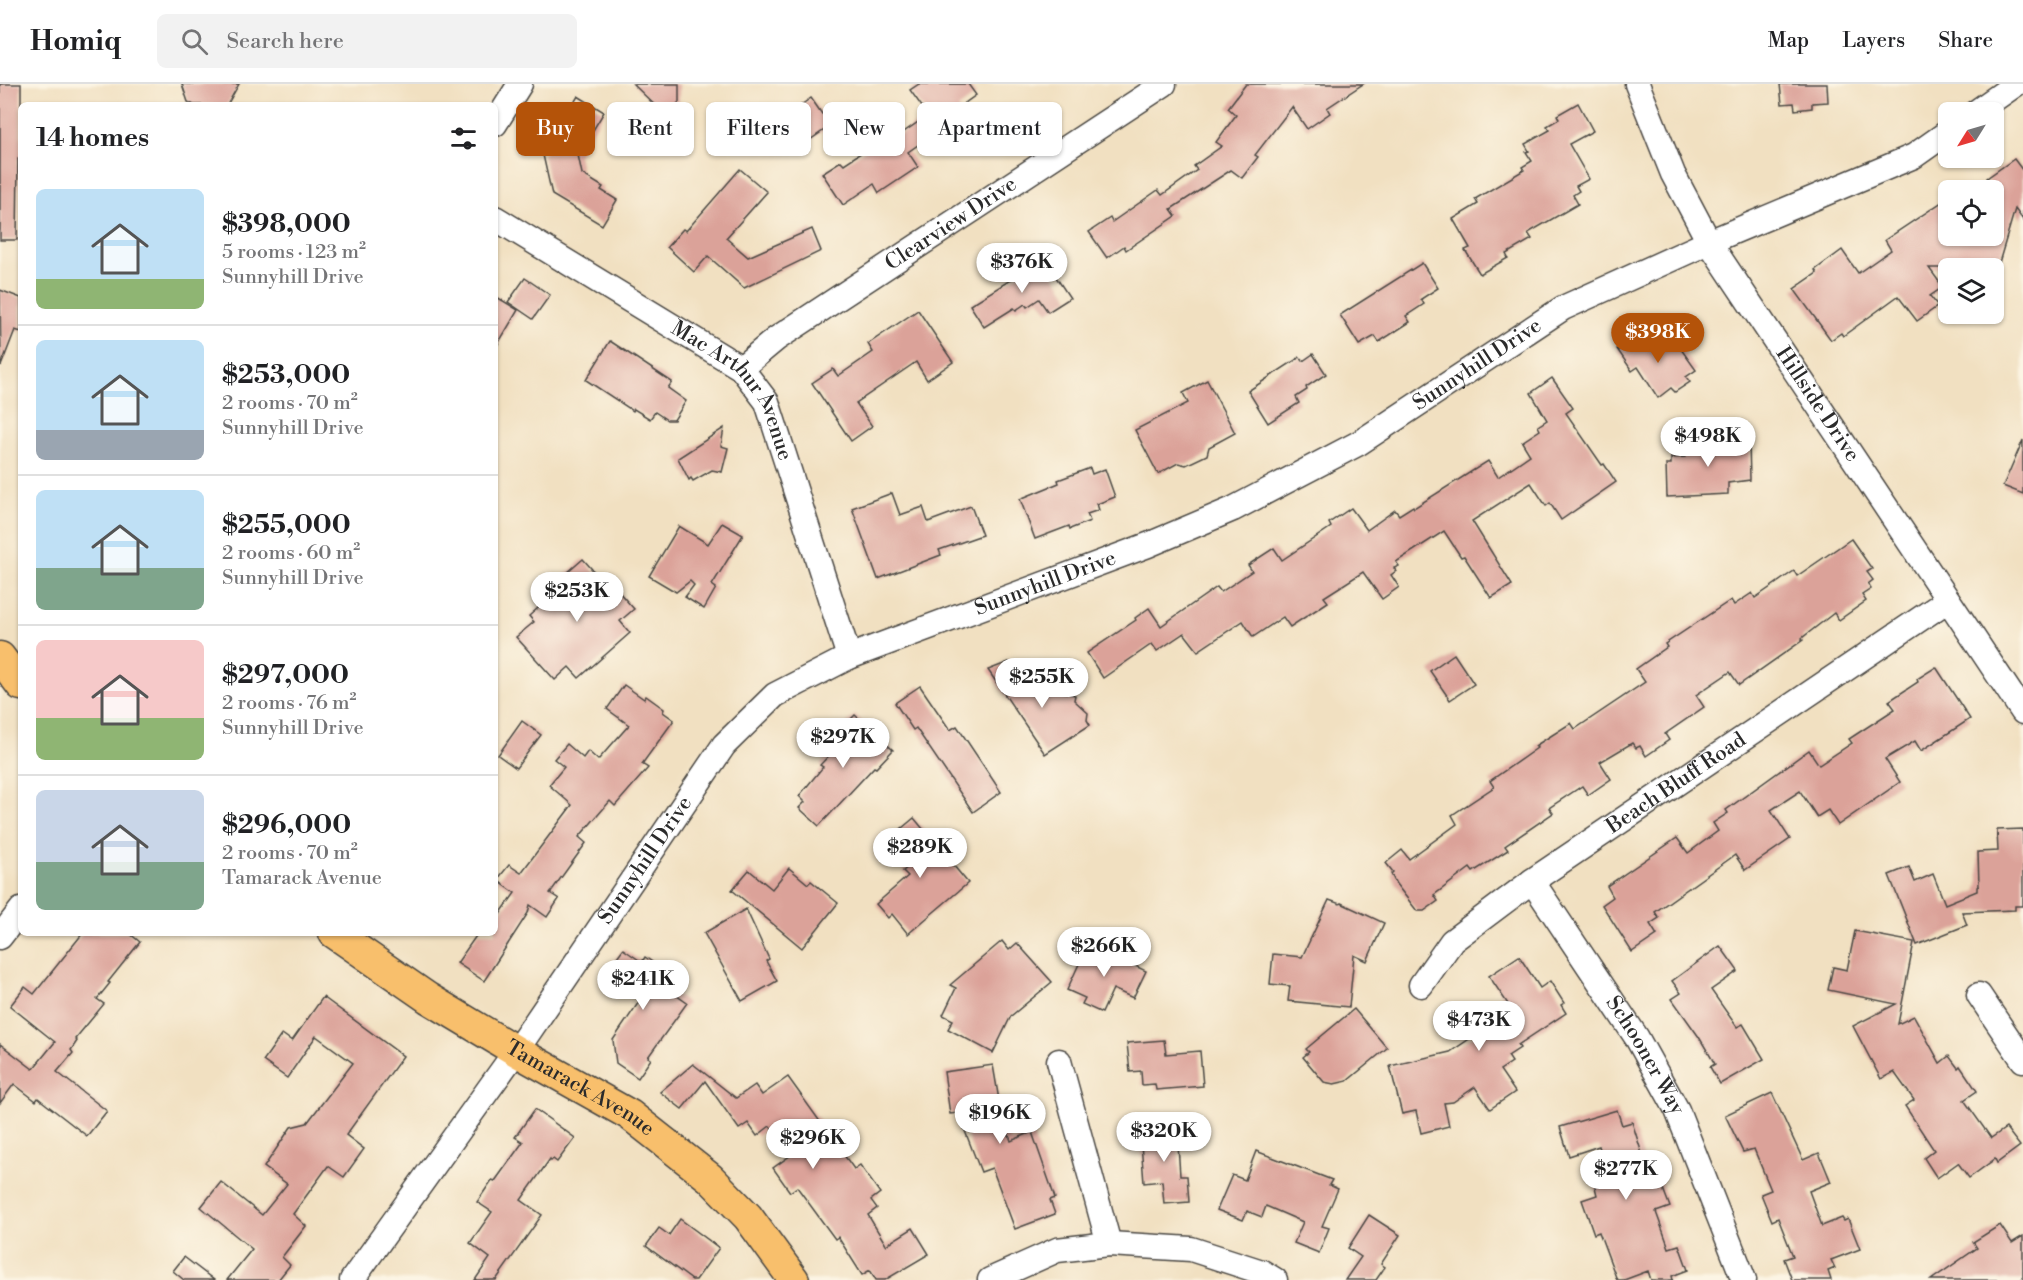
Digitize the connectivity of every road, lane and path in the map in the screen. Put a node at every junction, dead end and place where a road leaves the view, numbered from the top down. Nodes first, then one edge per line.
1 (520, 84) edge
2 (1164, 84) edge
3 (1637, 84) edge
4 (2016, 84) edge
5 (1990, 102) edge
6 (498, 119) edge
7 (1938, 139) edge
8 (498, 220) edge
9 (1709, 242) junction
10 (741, 368) junction
11 (1948, 600) junction
12 (0, 657) edge
13 (849, 657) junction
14 (18, 681) edge
15 (2023, 712) edge
16 (1532, 881) junction
17 (18, 914) edge
18 (338, 936) edge
19 (0, 937) edge
20 (1421, 985) dead end
21 (1979, 995) dead end
22 (516, 1051) junction
23 (2023, 1060) edge
24 (1059, 1061) dead end
25 (1109, 1244) junction
26 (352, 1280) edge
27 (794, 1280) edge
28 (990, 1280) edge
29 (1275, 1280) edge
30 (1744, 1280) edge

1 - 6 street
2 - 10 street, Clearview Drive
3 - 9 street, Hillside Drive
4 - 5 street
7 - 9 street, Sunnyhill Drive
8 - 10 street, Mac Arthur Avenue
9 - 11 street, Hillside Drive
9 - 13 street, Sunnyhill Drive
10 - 13 street, Mac Arthur Avenue
11 - 15 street, Hillside Drive
11 - 16 street, Beach Bluff Road
12 - 14 main road
13 - 22 street, Sunnyhill Drive
16 - 20 street, Beach Bluff Road
16 - 30 street, Schooner Way
17 - 19 street
18 - 22 main road, Tamarack Avenue
21 - 23 street
22 - 26 street, Sunnyhill Drive
22 - 27 main road, Tamarack Avenue
24 - 25 street
25 - 28 street
25 - 29 street

